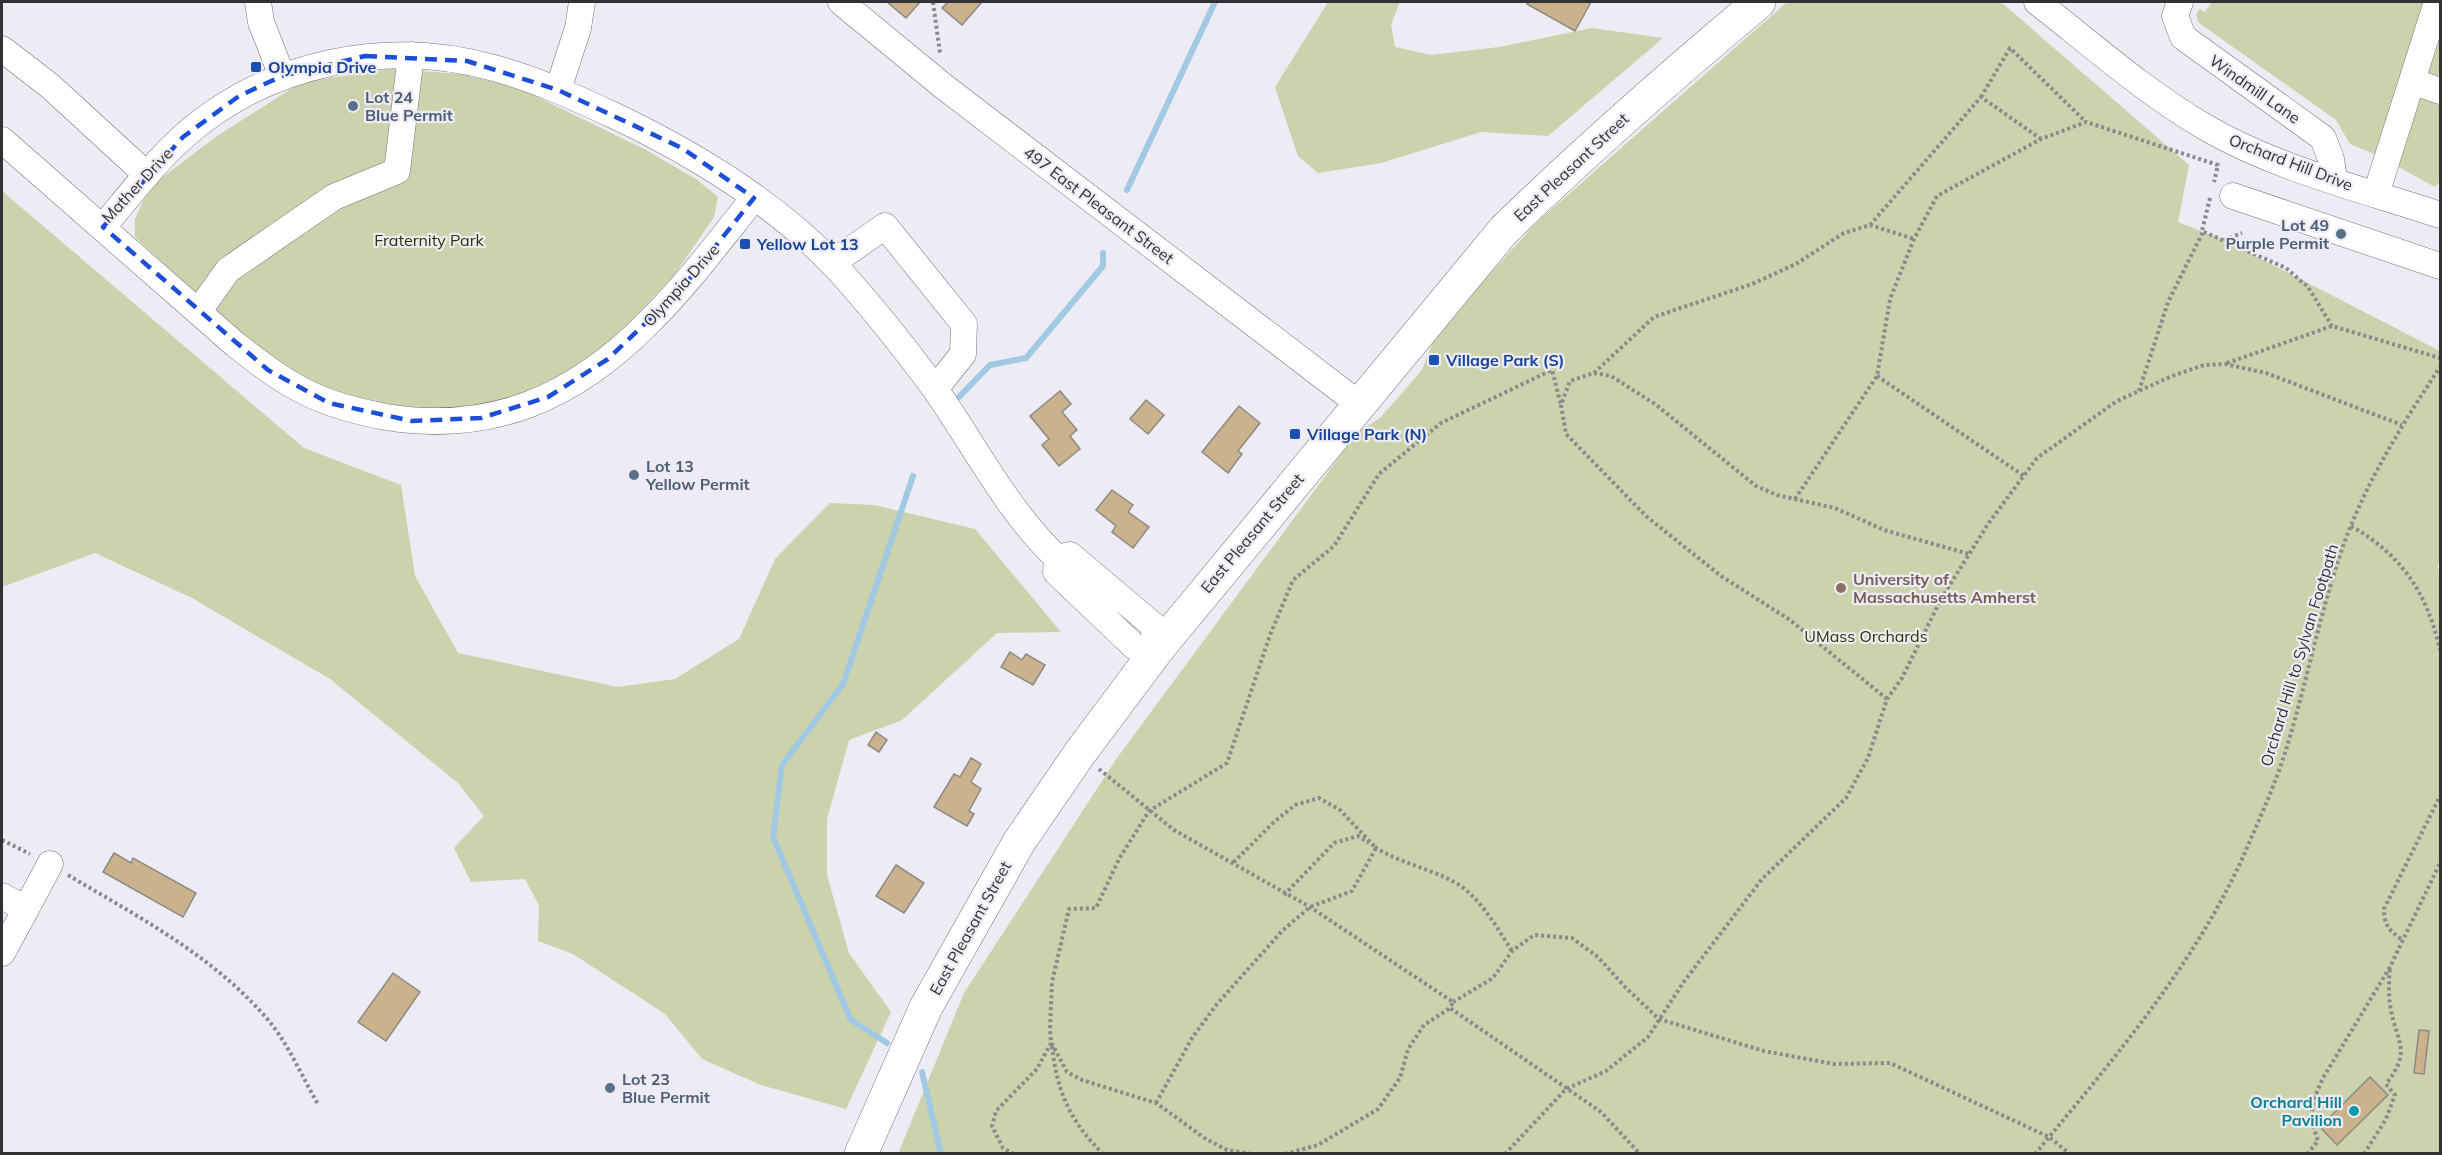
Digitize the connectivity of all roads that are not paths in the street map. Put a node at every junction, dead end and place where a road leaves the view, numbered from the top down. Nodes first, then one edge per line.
1 (258, 2) edge
2 (582, 2) edge
3 (841, 2) edge
4 (1759, 2) edge
5 (2037, 2) edge
6 (2180, 2) edge
7 (2437, 2) edge
8 (2, 49) edge
9 (411, 55) junction
10 (282, 76) junction
11 (2412, 81) junction
12 (558, 90) junction
13 (2440, 91) edge
14 (2, 140) edge
15 (147, 175) junction
16 (2334, 180) junction
17 (2376, 194) junction
18 (2233, 196) dead end
19 (754, 198) junction
20 (2439, 211) edge
21 (103, 227) junction
22 (832, 263) junction
23 (2440, 266) edge
24 (198, 312) junction
25 (935, 390) junction
26 (1359, 404) junction
27 (1157, 650) junction
28 (51, 864) road end
29 (2, 896) edge
30 (26, 909) junction
31 (2, 953) edge
32 (861, 1154) edge

1 - 10 street
2 - 12 street
3 - 26 street, 497 East Pleasant Street
4 - 26 main road, East Pleasant Street
5 - 16 street, Orchard Hill Drive
6 - 16 street, Windmill Lane
7 - 11 street
8 - 15 street
9 - 10 street, Mather Drive
9 - 12 street, Mather Drive
9 - 24 street
10 - 15 street, Mather Drive
11 - 13 street
11 - 17 street
12 - 19 street
14 - 21 street, Mather Drive
15 - 21 street, Mather Drive
16 - 17 street, Orchard Hill Drive
17 - 20 street, Orchard Hill Drive
18 - 23 street
19 - 22 street
19 - 24 street, Olympia Drive
21 - 24 street, Olympia Drive
22 - 25 street
22 - 25 street
25 - 27 street
26 - 27 main road, East Pleasant Street
27 - 32 main road, East Pleasant Street
28 - 30 street
29 - 30 street
30 - 31 street

